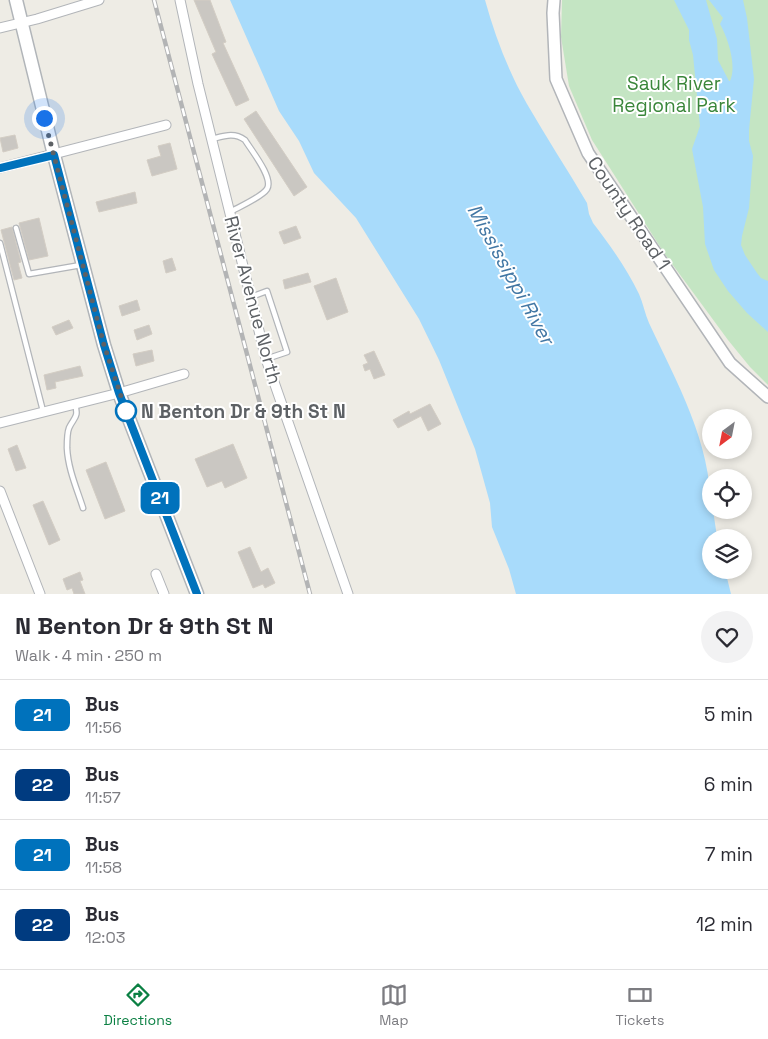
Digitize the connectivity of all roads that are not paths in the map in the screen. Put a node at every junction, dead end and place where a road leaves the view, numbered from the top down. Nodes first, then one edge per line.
1 (16, 0) edge
2 (99, 0) edge
3 (180, 0) edge
4 (554, 0) edge
5 (22, 23) junction
6 (0, 28) edge
7 (166, 125) dead end
8 (212, 139) junction
9 (54, 155) junction
10 (0, 168) edge
11 (230, 212) junction
12 (16, 228) dead end
13 (0, 243) edge
14 (83, 264) junction
15 (250, 297) junction
16 (266, 359) junction
17 (184, 374) dead end
18 (119, 393) junction
19 (768, 397) edge
20 (75, 404) junction
21 (43, 411) junction
22 (0, 423) edge
23 (0, 491) edge
24 (84, 508) dead end
25 (156, 574) dead end
26 (40, 594) edge
27 (164, 594) edge
28 (197, 594) edge
29 (348, 594) edge

1 - 5 main road
2 - 5 street
3 - 8 street, River Avenue North
4 - 19 street, County Road 1
5 - 6 street
5 - 9 main road
7 - 9 street
8 - 11 street, River Avenue North
8 - 11 lane
9 - 10 street
9 - 14 main road
11 - 15 street, River Avenue North
12 - 14 lane
13 - 21 lane
14 - 18 main road
15 - 16 street, River Avenue North
15 - 16 lane
16 - 29 street, River Avenue North
17 - 18 street
18 - 20 street
18 - 28 main road
20 - 21 street
20 - 24 lane
21 - 22 street
23 - 26 street
25 - 27 street

